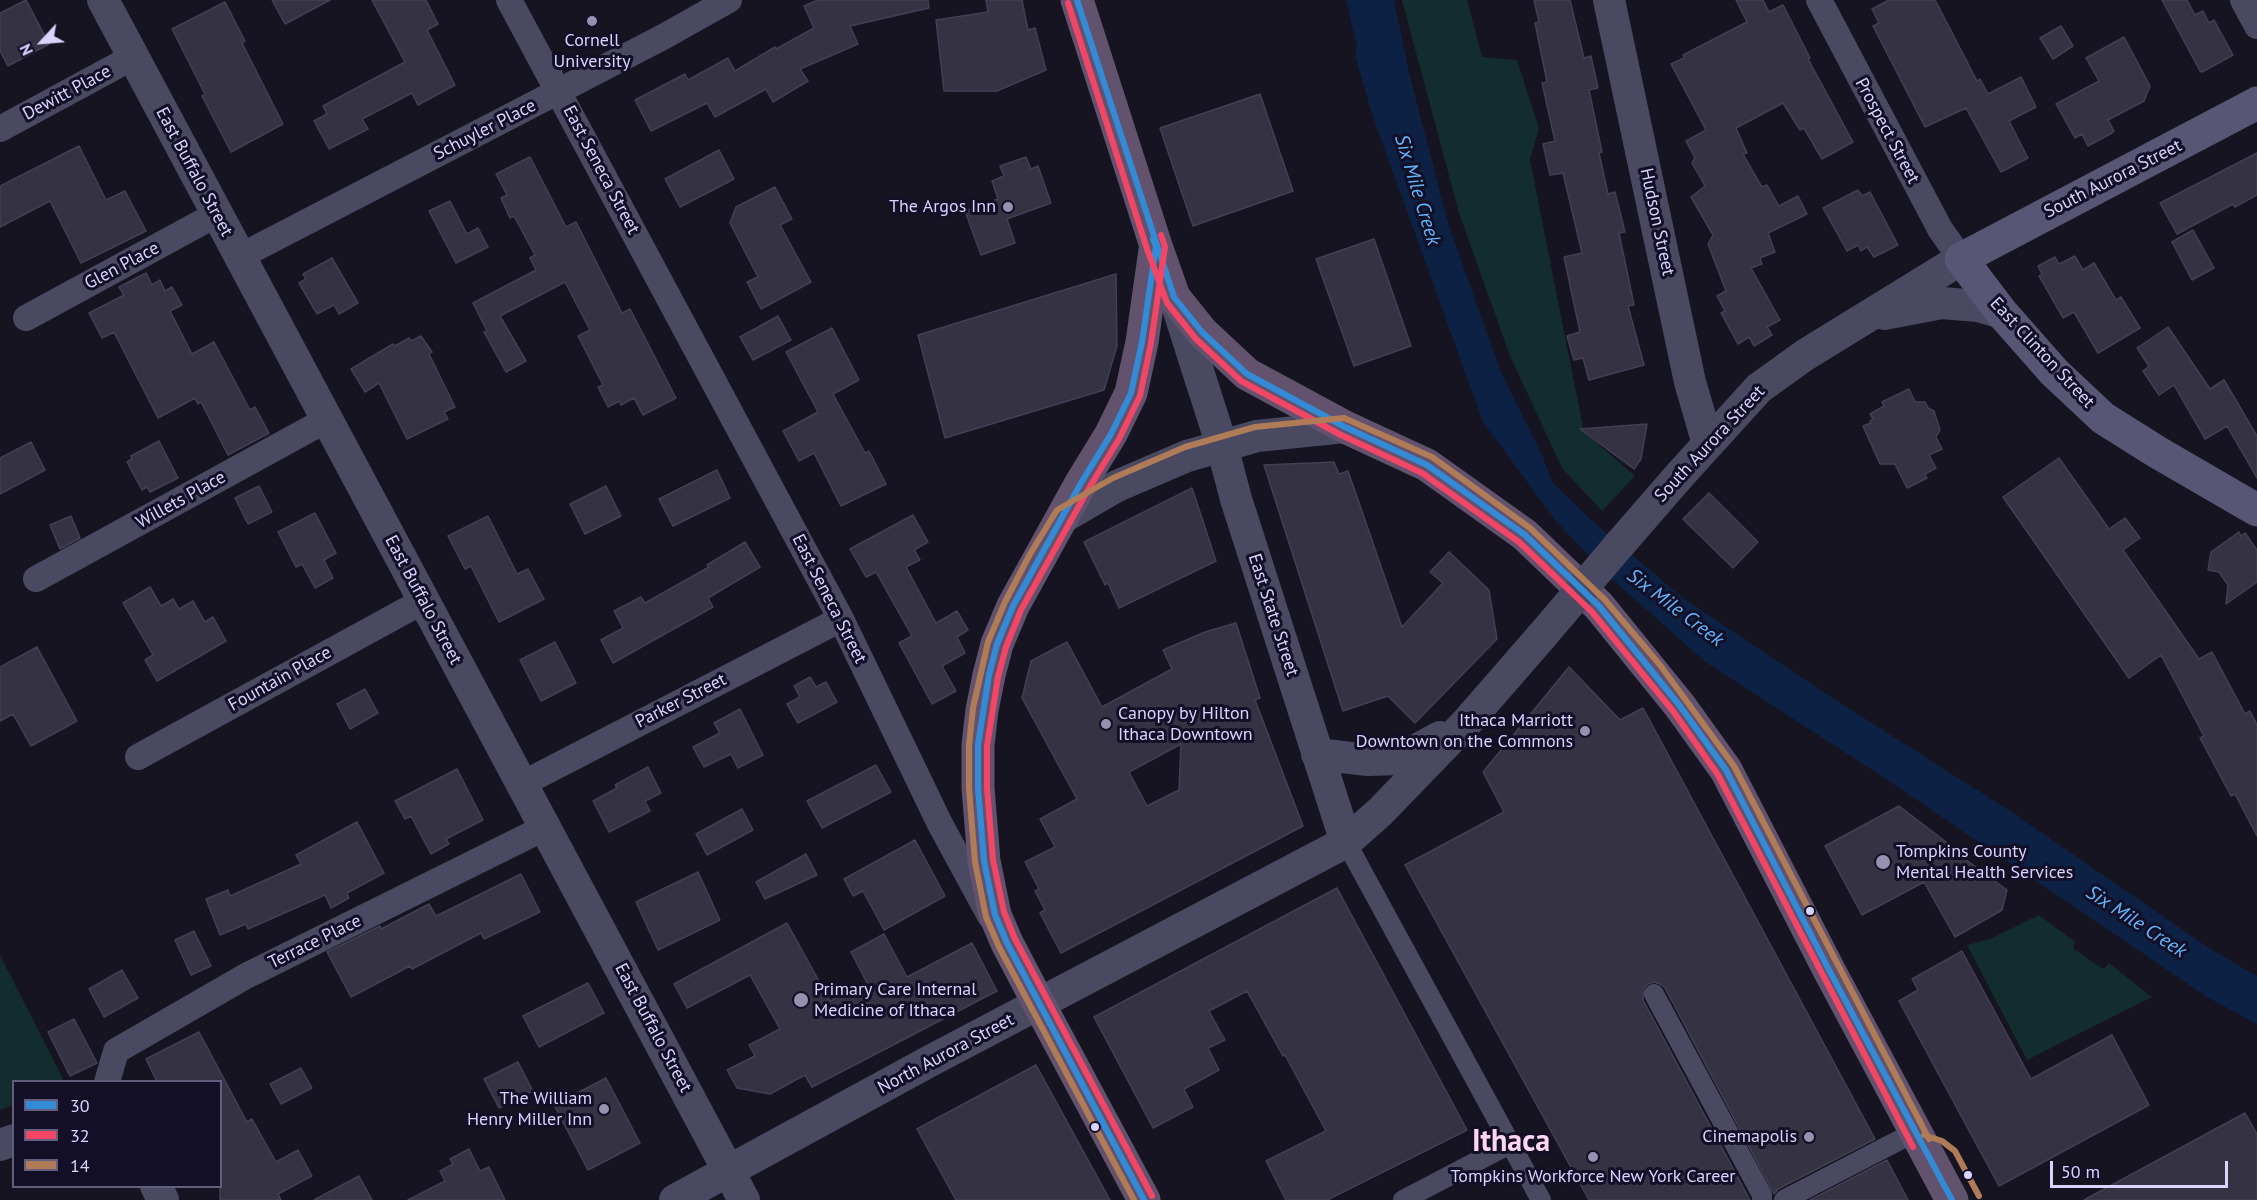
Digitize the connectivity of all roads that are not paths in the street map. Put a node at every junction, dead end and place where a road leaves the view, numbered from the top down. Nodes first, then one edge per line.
1 (103, 0) edge
2 (509, 0) edge
3 (729, 0) edge
4 (1077, 0) edge
5 (1609, 0) edge
6 (1819, 0) edge
7 (2243, 0) edge
8 (2257, 26) edge
9 (133, 57) junction
10 (559, 92) junction
11 (2257, 103) edge
12 (0, 129) edge
13 (218, 214) junction
14 (1155, 246) junction
15 (239, 257) junction
16 (1961, 259) junction
17 (1174, 297) junction
18 (2002, 313) junction
19 (26, 318) dead end
20 (1862, 319) junction
21 (326, 420) junction
22 (1345, 427) junction
23 (1708, 444) junction
24 (1221, 446) junction
25 (2257, 510) edge
26 (1062, 518) junction
27 (36, 579) dead end
28 (423, 601) junction
29 (841, 619) junction
30 (1467, 722) junction
31 (1317, 754) junction
32 (138, 758) dead end
33 (522, 784) junction
34 (546, 826) junction
35 (1346, 842) junction
36 (1007, 943) junction
37 (1654, 994) dead end
38 (1039, 1004) junction
39 (108, 1080) edge
40 (1915, 1132) junction
41 (1510, 1144) junction
42 (729, 1172) junction
43 (1415, 1197) edge
44 (675, 1200) edge
45 (744, 1200) edge
46 (1144, 1200) edge
47 (1541, 1200) edge
48 (1762, 1200) edge
49 (1784, 1200) edge
50 (1952, 1200) edge

1 - 9 street, East Buffalo Street
2 - 10 street, East Seneca Street
3 - 10 street, Schuyler Place
4 - 14 highway, East State Street
5 - 23 street, Hudson Street
6 - 16 street, Prospect Street
7 - 8 street
9 - 12 street, Dewitt Place
9 - 13 street, East Buffalo Street
10 - 15 street, Schuyler Place
10 - 29 street, East Seneca Street
11 - 16 main road, South Aurora Street
13 - 15 street, East Buffalo Street
13 - 19 street, Glen Place
14 - 17 highway, East State Street
14 - 26 highway
15 - 21 street, East Buffalo Street
16 - 18 main road, East Clinton Street
16 - 20 street, South Aurora Street
17 - 22 highway
17 - 24 street, East State Street
18 - 20 street
18 - 25 main road, East Clinton Street
20 - 23 street, South Aurora Street
21 - 27 street, Willets Place
21 - 28 street, East Buffalo Street
22 - 24 street
22 - 40 highway
23 - 30 street, South Aurora Street, bridge
24 - 26 street
24 - 31 street, East State Street
26 - 36 highway
28 - 32 street, Fountain Place
28 - 33 street, East Buffalo Street
29 - 33 street, Parker Street
29 - 36 street, East Seneca Street
30 - 31 street
30 - 35 street, South Aurora Street
31 - 35 street, East State Street
33 - 34 street, East Buffalo Street
34 - 39 street, Terrace Place
34 - 42 street, East Buffalo Street
35 - 38 street, North Aurora Street
35 - 41 street, East State Street
36 - 38 highway, East Seneca Street
37 - 48 street
38 - 42 street, North Aurora Street
38 - 46 highway, East Seneca Street
40 - 49 street
40 - 50 highway
41 - 43 street
41 - 47 street, East State Street
42 - 44 street, North Aurora Street
42 - 45 street, East Buffalo Street

